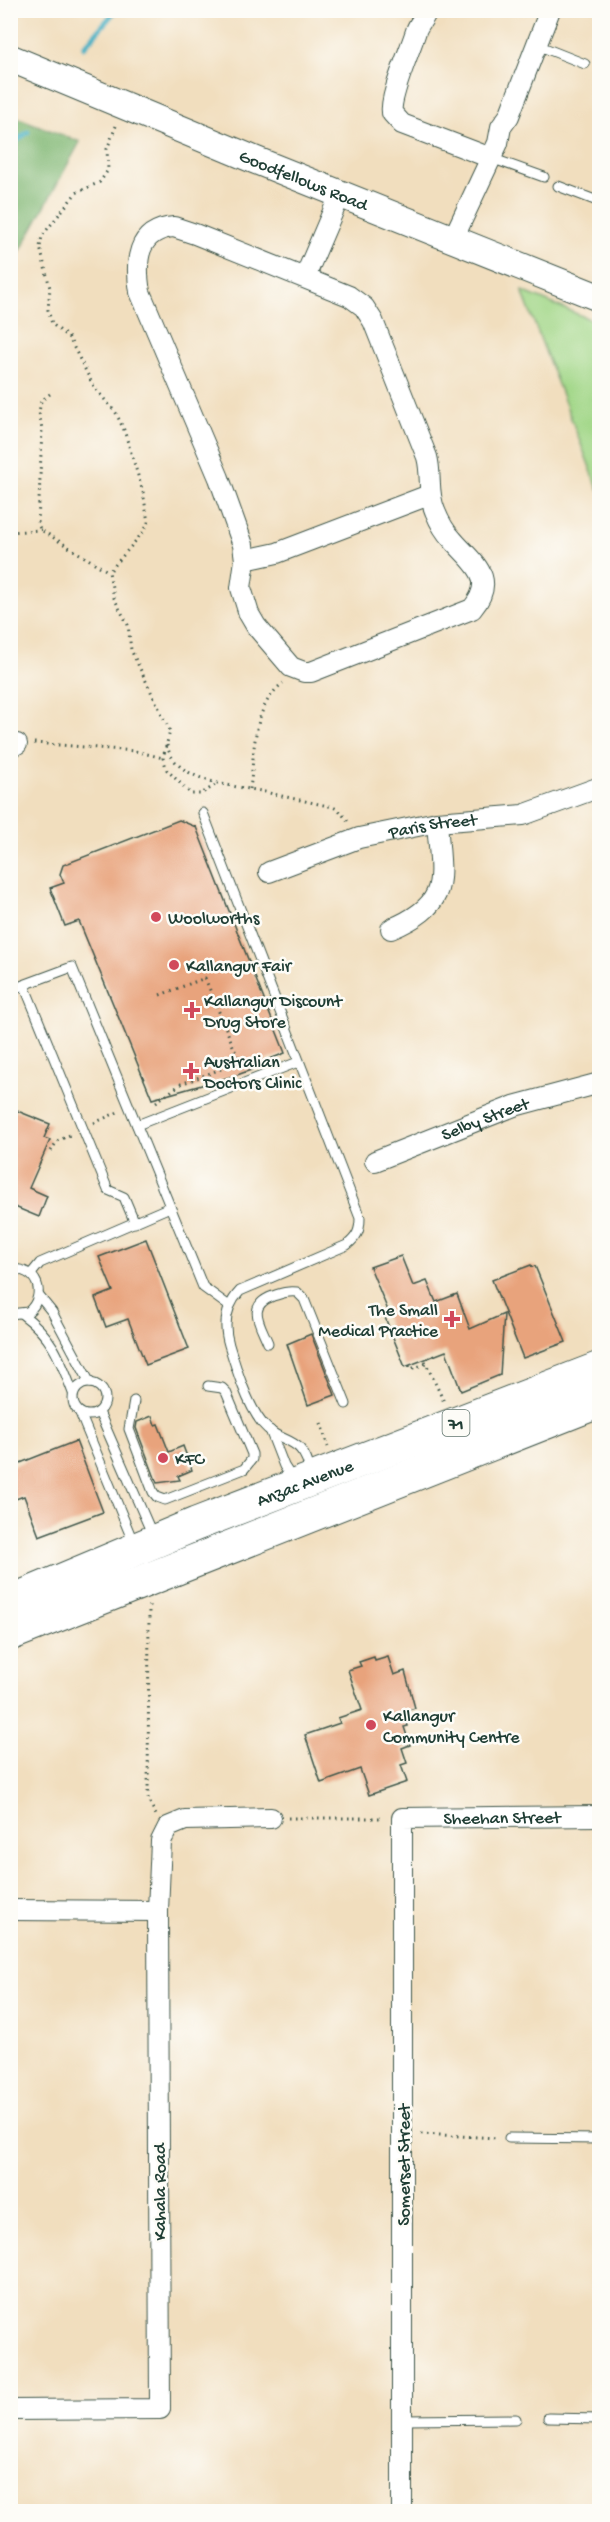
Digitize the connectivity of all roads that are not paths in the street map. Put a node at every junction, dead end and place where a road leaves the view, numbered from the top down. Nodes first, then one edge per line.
1 (428, 10) edge
2 (550, 10) edge
3 (537, 45) junction
4 (10, 58) edge
5 (585, 64) dead end
6 (491, 158) junction
7 (544, 177) dead end
8 (558, 186) dead end
9 (340, 195) junction
10 (600, 202) edge
11 (453, 239) junction
12 (305, 277) junction
13 (600, 298) edge
14 (429, 495) junction
15 (246, 560) junction
16 (600, 787) edge
17 (203, 813) dead end
18 (437, 822) junction
19 (269, 872) dead end
20 (390, 929) dead end
21 (24, 985) junction
22 (10, 990) edge
23 (298, 1062) junction
24 (600, 1083) edge
25 (137, 1125) junction
26 (375, 1161) dead end
27 (170, 1207) junction
28 (135, 1223) junction
29 (10, 1270) edge
30 (31, 1274) junction
31 (39, 1296) junction
32 (229, 1306) junction
33 (10, 1314) edge
34 (22, 1314) junction
35 (268, 1343) dead end
36 (600, 1368) edge
37 (90, 1383) junction
38 (208, 1386) dead end
39 (73, 1394) junction
40 (134, 1401) dead end
41 (600, 1401) edge
42 (346, 1404) dead end
43 (99, 1412) junction
44 (80, 1413) junction
45 (270, 1430) junction
46 (311, 1495) junction
47 (152, 1564) junction
48 (10, 1602) edge
49 (10, 1634) edge
50 (600, 1816) edge
51 (272, 1818) road end
52 (402, 1818) joint
53 (10, 1910) edge
54 (158, 1911) junction
55 (509, 2138) road end
56 (600, 2139) edge
57 (10, 2410) edge
58 (548, 2418) dead end
59 (516, 2419) dead end
60 (600, 2419) edge
61 (402, 2420) junction
62 (402, 2511) edge

1 - 6 street
2 - 3 street
3 - 5 lane
3 - 6 street
4 - 9 street, Goodfellows Road
6 - 7 lane
6 - 11 street
8 - 10 lane
9 - 11 street, Goodfellows Road
9 - 12 street
11 - 13 street, Goodfellows Road
12 - 14 street
12 - 15 street
14 - 15 street
14 - 15 street
16 - 18 street, Paris Street
17 - 23 lane
18 - 19 street, Paris Street
18 - 20 street
21 - 22 lane
21 - 25 lane
21 - 28 lane
23 - 25 lane
23 - 32 lane
24 - 26 street, Selby Street
25 - 27 lane
27 - 28 lane
27 - 32 lane
28 - 30 lane
29 - 30 lane
30 - 31 lane
31 - 34 lane
31 - 37 lane
32 - 45 lane
33 - 34 lane
34 - 39 lane
35 - 42 lane
36 - 46 highway, Anzac Avenue / 71
37 - 39 lane
37 - 43 lane
38 - 40 lane
39 - 44 lane
41 - 46 highway, Anzac Avenue / 71
43 - 44 lane
43 - 47 lane
44 - 47 lane
45 - 46 lane
45 - 46 lane
46 - 47 highway, Anzac Avenue / 71
47 - 48 highway, Anzac Avenue / 71
47 - 49 highway, Anzac Avenue / 71
50 - 52 street, Sheehan Street
51 - 54 street, Kahala Road
52 - 61 street, Somerset Street
53 - 54 street
54 - 57 street, Kahala Road
55 - 56 lane
58 - 60 lane
59 - 61 lane
61 - 62 street, Somerset Street

